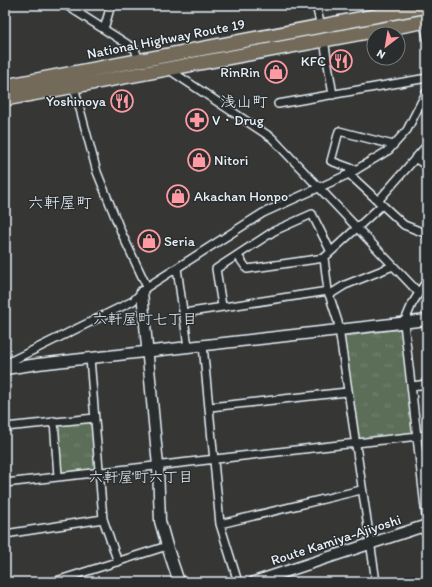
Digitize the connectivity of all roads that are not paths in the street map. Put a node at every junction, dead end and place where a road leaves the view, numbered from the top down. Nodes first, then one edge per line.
1 (66, 5) edge
2 (111, 5) edge
3 (316, 5) edge
4 (423, 6) edge
5 (426, 21) edge
6 (321, 27) junction
7 (104, 29) junction
8 (427, 38) edge
9 (324, 40) junction
10 (139, 61) junction
11 (168, 70) junction
12 (427, 78) edge
13 (5, 86) edge
14 (74, 87) junction
15 (427, 91) edge
16 (333, 95) junction
17 (5, 100) edge
18 (278, 104) dead end
19 (394, 145) junction
20 (427, 145) edge
21 (415, 158) junction
22 (427, 166) edge
23 (356, 170) junction
24 (349, 174) junction
25 (319, 188) junction
26 (380, 203) junction
27 (357, 228) junction
28 (427, 234) edge
29 (330, 250) junction
30 (238, 256) junction
31 (324, 258) junction
32 (393, 266) junction
33 (178, 268) junction
34 (427, 280) edge
35 (145, 290) junction
36 (418, 292) junction
37 (329, 293) junction
38 (222, 306) junction
39 (184, 313) junction
40 (427, 320) edge
41 (404, 323) junction
42 (340, 331) junction
43 (203, 345) junction
44 (188, 347) junction
45 (147, 352) junction
46 (90, 358) junction
47 (5, 364) edge
48 (5, 369) edge
49 (427, 384) edge
50 (412, 386) junction
51 (348, 392) junction
52 (210, 407) junction
53 (95, 418) junction
54 (54, 421) junction
55 (5, 427) edge
56 (427, 435) edge
57 (417, 436) junction
58 (355, 443) junction
59 (213, 459) junction
60 (158, 466) junction
61 (100, 472) junction
62 (58, 476) junction
63 (5, 483) edge
64 (361, 490) junction
65 (103, 519) junction
66 (220, 524) junction
67 (425, 528) edge
68 (5, 534) edge
69 (369, 545) junction
70 (166, 546) junction
71 (118, 562) junction
72 (427, 579) edge
73 (54, 582) edge
74 (179, 582) edge
75 (238, 582) edge
76 (254, 582) edge
77 (376, 582) edge
78 (422, 582) edge

1 - 7 street
2 - 7 street
3 - 6 street
4 - 6 highway, National Highway Route 19
5 - 8 street
5 - 9 highway
6 - 10 highway, National Highway Route 19
7 - 10 street
9 - 11 highway
9 - 16 street
10 - 13 highway, National Highway Route 19
11 - 14 highway
11 - 25 street
12 - 16 street
14 - 17 highway
14 - 35 street
15 - 19 street
16 - 18 street
19 - 23 street
19 - 23 street
20 - 21 street
21 - 22 street
21 - 26 street
23 - 24 street
24 - 25 street
24 - 26 street
25 - 27 street
25 - 33 street
26 - 27 street
26 - 28 street
27 - 29 street
27 - 32 street
29 - 30 street
29 - 31 street
30 - 31 street
30 - 38 street
31 - 37 street
32 - 36 street
32 - 37 street
33 - 35 street
33 - 39 street
34 - 36 street
35 - 45 street
35 - 47 street
36 - 41 street
37 - 38 street
37 - 42 street
38 - 39 street
39 - 44 street
40 - 41 street
41 - 42 street
41 - 50 street
42 - 43 street
42 - 51 street
43 - 44 street
43 - 52 street
44 - 45 street
45 - 46 street
45 - 60 street
46 - 48 street
46 - 53 street
49 - 50 street
50 - 57 street
51 - 52 street
51 - 58 street
52 - 59 street
53 - 54 street
53 - 61 street
54 - 55 street
54 - 62 street
56 - 57 street
57 - 58 street
57 - 67 street
58 - 59 street
58 - 64 street
59 - 60 street
59 - 66 street
60 - 61 street
60 - 70 street
61 - 62 street
61 - 65 street
62 - 63 street
64 - 66 street
64 - 69 street
65 - 68 street
65 - 71 street
66 - 75 street
67 - 69 street, Route Kamiya-Ajiyoshi
69 - 76 street, Route Kamiya-Ajiyoshi
69 - 77 street
70 - 71 street
70 - 74 street
71 - 73 street
72 - 78 street

